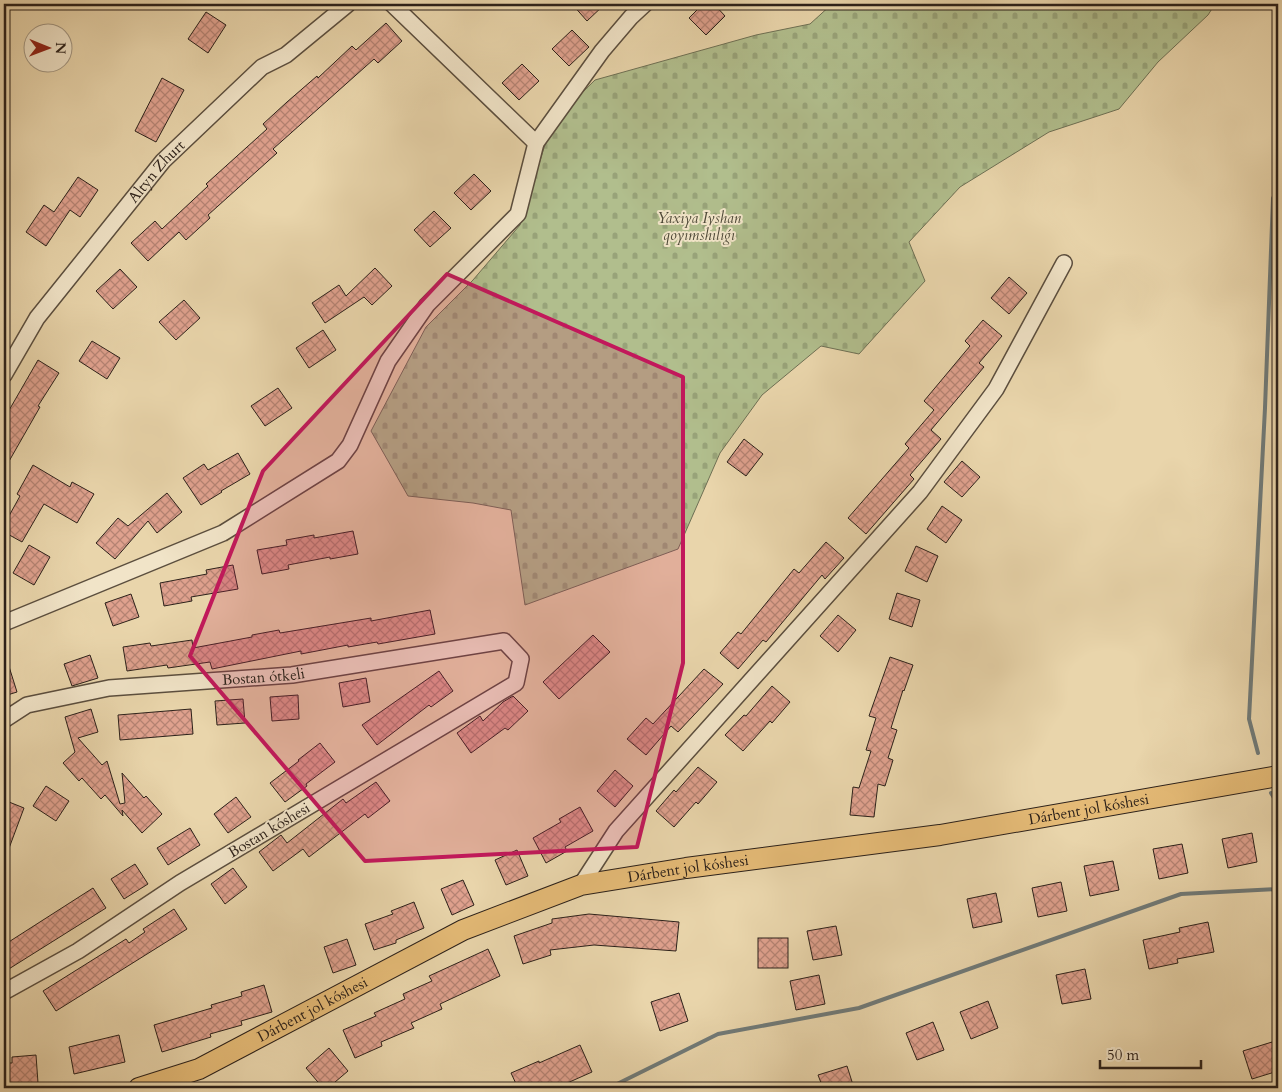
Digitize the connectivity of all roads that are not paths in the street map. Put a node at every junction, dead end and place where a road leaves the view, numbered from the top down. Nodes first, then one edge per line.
1 (348, 4) edge
2 (392, 4) edge
3 (645, 4) edge
4 (536, 142) junction
5 (1064, 263) dead end
6 (4, 374) edge
7 (4, 623) edge
8 (521, 658) joint
9 (4, 720) edge
10 (1278, 776) edge
11 (581, 885) junction
12 (4, 992) edge
13 (168, 1085) edge
14 (139, 1088) edge

1 - 6 street, Altyn Zhurt
2 - 4 street
3 - 4 street
4 - 7 street
5 - 11 street
8 - 9 street, Bostan ótkeli
8 - 12 street, Bostan kóshesi
10 - 11 main road, Dárbent jol kóshesi
11 - 13 main road, Dárbent jol kóshesi
13 - 14 main road, Dárbent jol kóshesi

